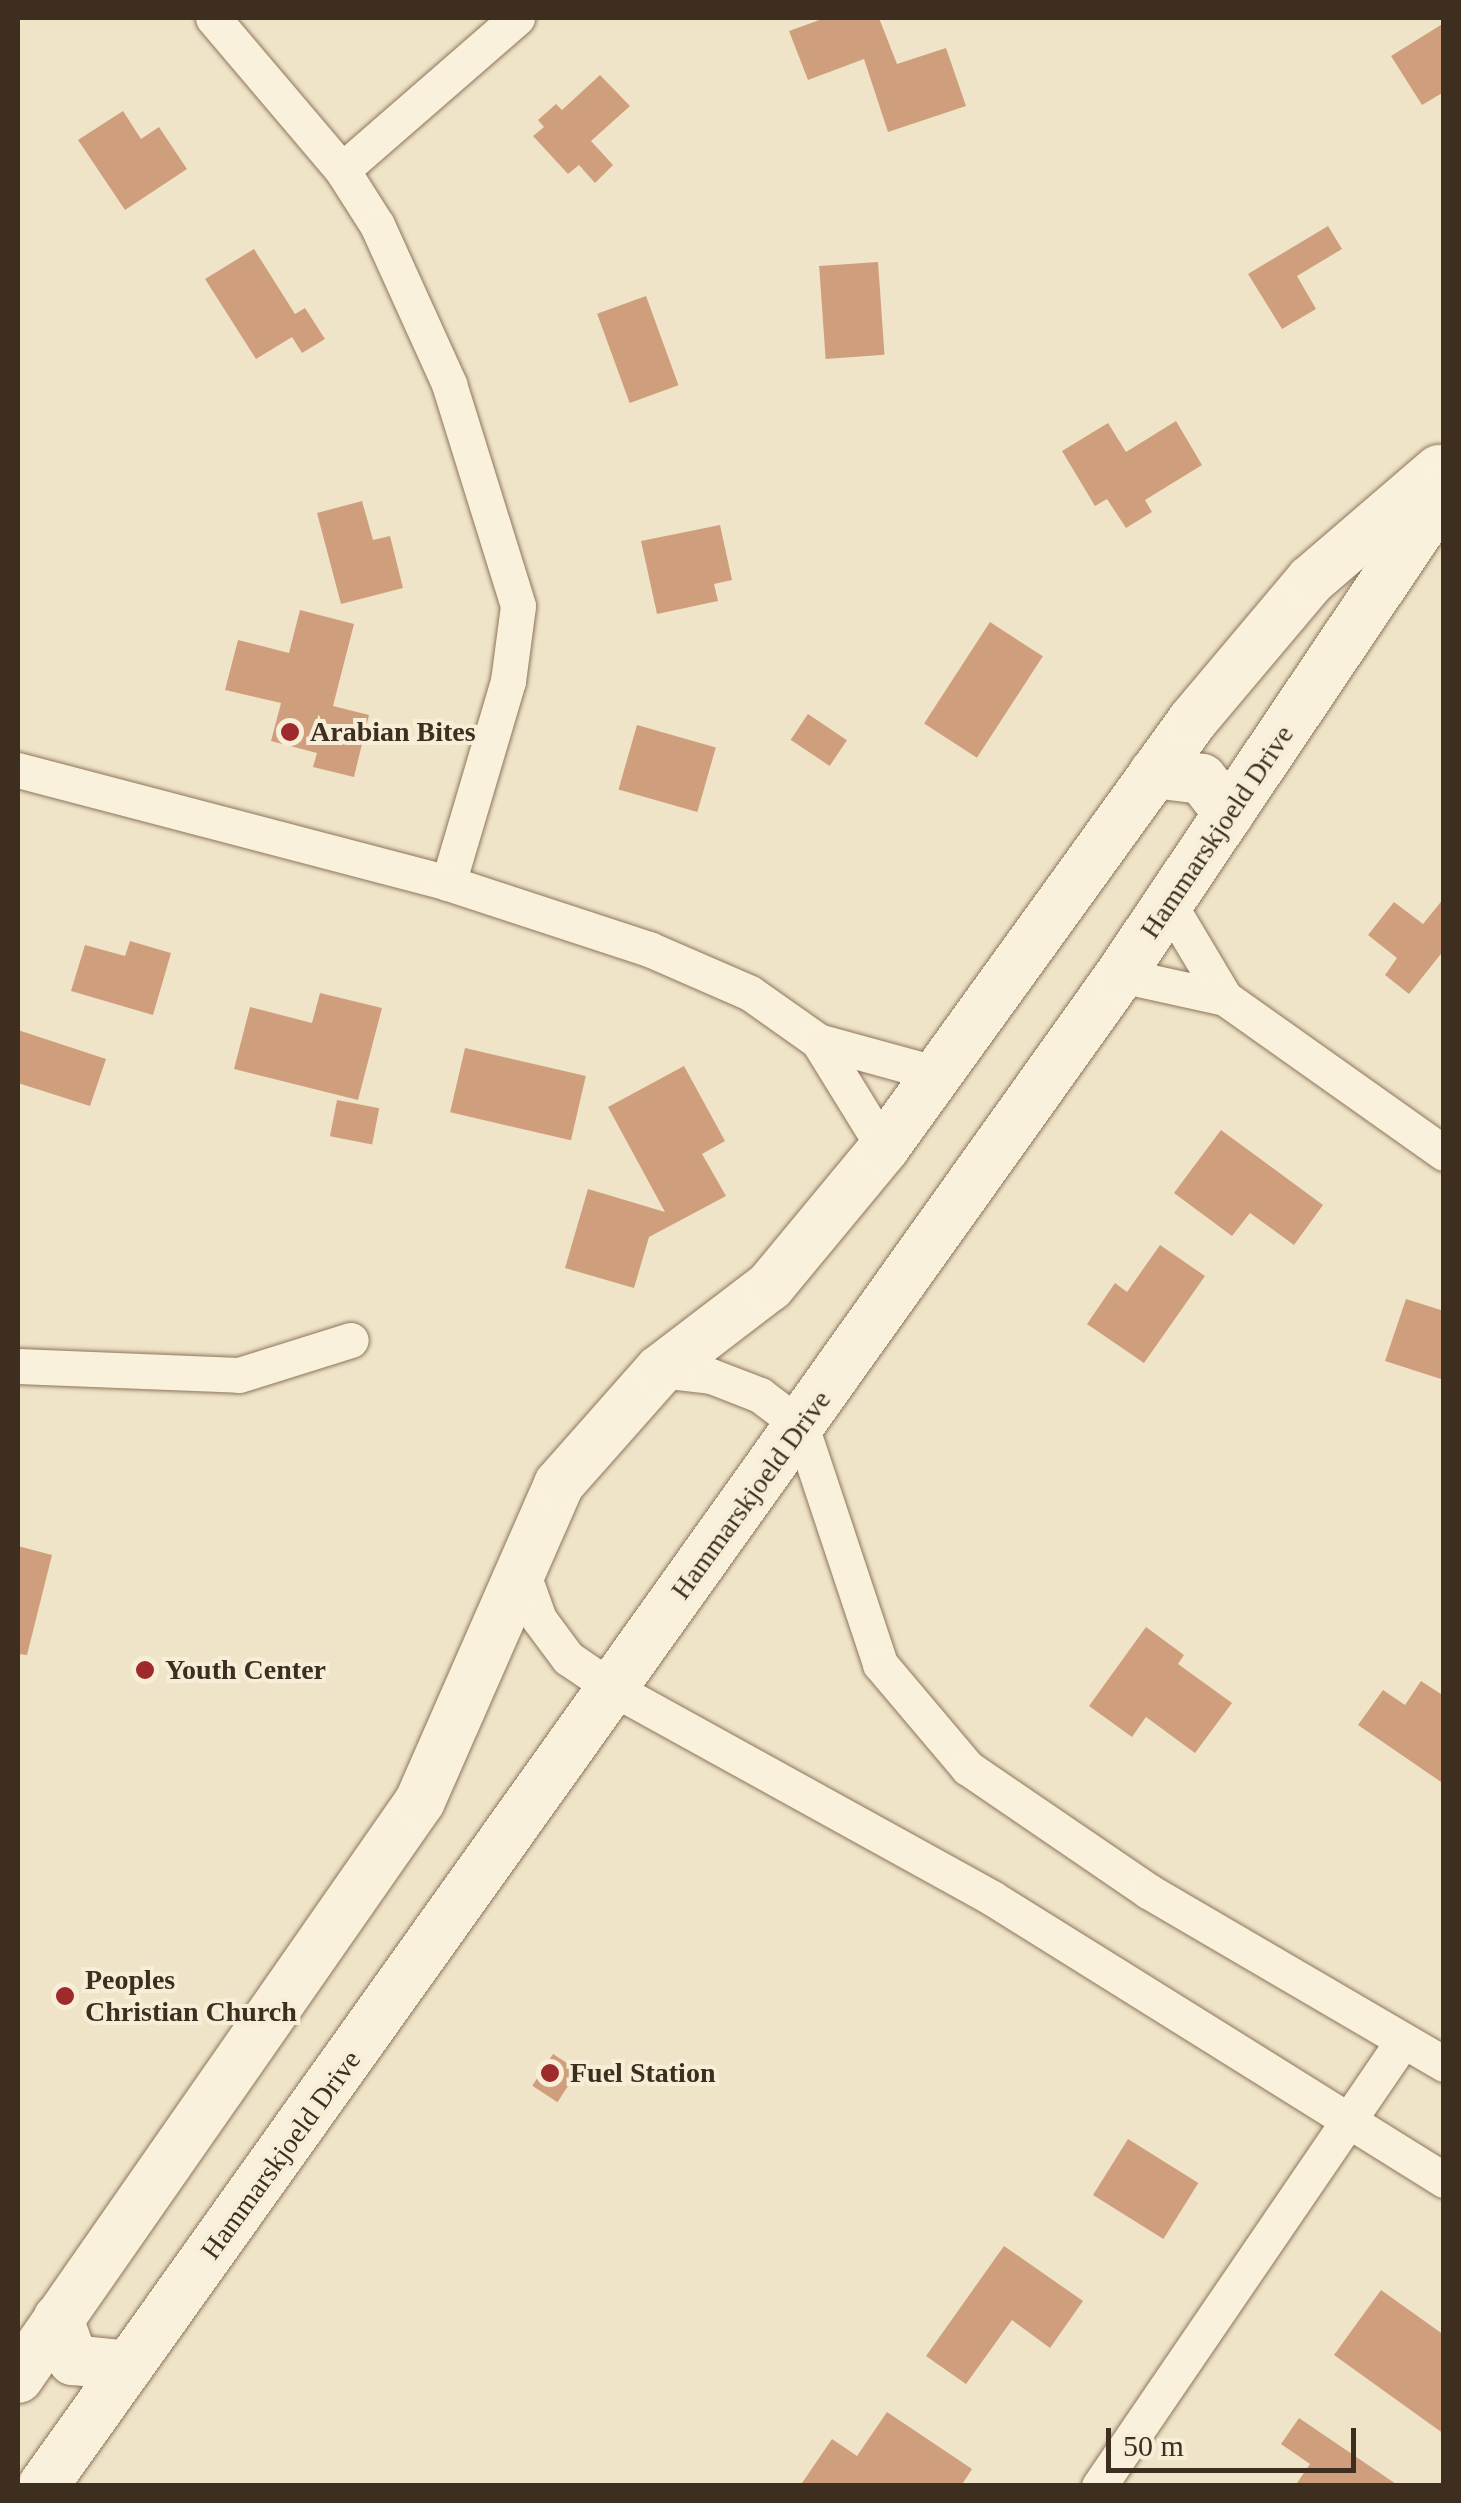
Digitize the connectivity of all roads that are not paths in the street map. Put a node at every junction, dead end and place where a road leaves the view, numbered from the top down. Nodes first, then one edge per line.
1 (213, 18) edge
2 (517, 18) edge
3 (342, 170) junction
4 (1444, 466) edge
5 (1444, 494) edge
6 (1154, 772) junction
7 (20, 781) edge
8 (1229, 814) junction
9 (448, 883) junction
10 (1169, 904) junction
11 (1120, 975) junction
12 (1225, 998) junction
13 (818, 1041) junction
14 (938, 1074) junction
15 (884, 1148) junction
16 (1444, 1154) edge
17 (352, 1340) dead end
18 (18, 1366) edge
19 (660, 1370) junction
20 (802, 1426) junction
21 (520, 1566) junction
22 (612, 1688) junction
23 (1402, 2042) junction
24 (1444, 2064) edge
25 (1352, 2121) junction
26 (1444, 2180) edge
27 (58, 2319) junction
28 (129, 2366) junction
29 (18, 2378) edge
30 (44, 2486) edge
31 (1099, 2486) edge

1 - 3 street
2 - 3 street
3 - 9 street
4 - 6 main road
5 - 8 main road, Hammarskjoeld Drive
6 - 8 main road
6 - 14 main road
7 - 9 street
8 - 10 main road, Hammarskjoeld Drive
9 - 13 street
10 - 11 main road, Hammarskjoeld Drive
10 - 12 street
11 - 12 street
11 - 20 main road, Hammarskjoeld Drive
12 - 16 street
13 - 14 street
13 - 15 street
14 - 15 main road
15 - 19 main road
17 - 18 street
19 - 20 street
19 - 21 main road
20 - 22 main road, Hammarskjoeld Drive
20 - 23 street
21 - 22 street
21 - 27 main road
22 - 25 street
22 - 28 main road, Hammarskjoeld Drive
23 - 24 street
23 - 25 street
25 - 26 street
25 - 31 street
27 - 28 main road
27 - 29 main road
28 - 30 main road, Hammarskjoeld Drive

